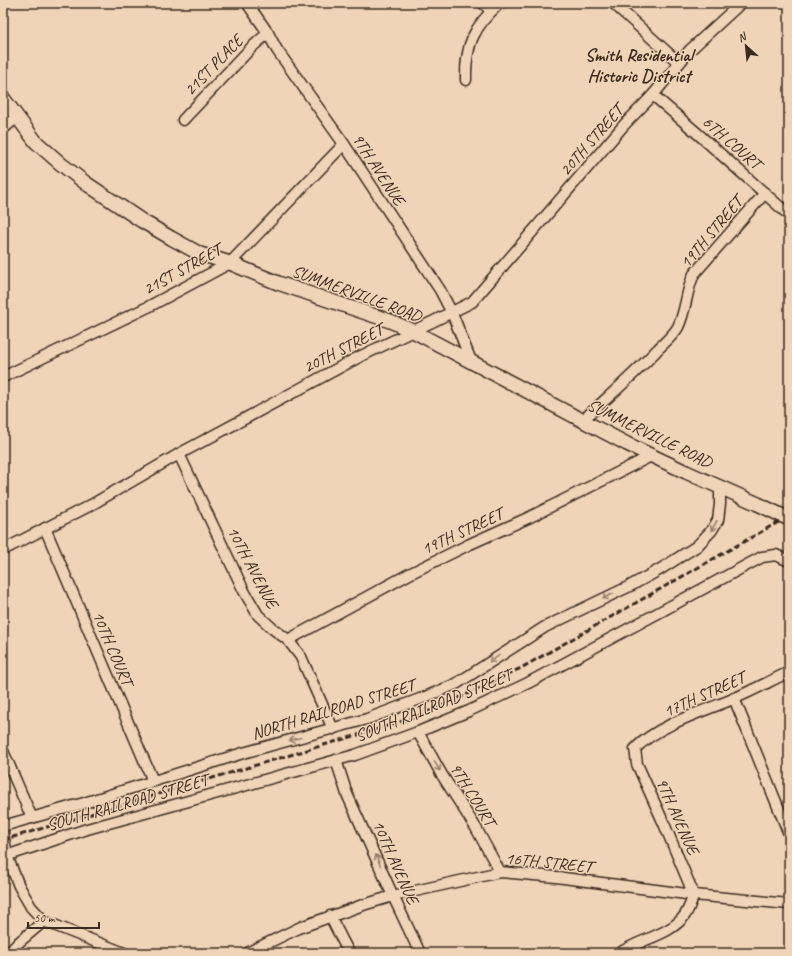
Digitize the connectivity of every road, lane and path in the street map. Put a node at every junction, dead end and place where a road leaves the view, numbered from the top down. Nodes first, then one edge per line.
1 (247, 3) edge
2 (483, 3) edge
3 (500, 3) edge
4 (613, 3) edge
5 (741, 3) edge
6 (491, 11) junction
7 (268, 33) junction
8 (678, 62) junction
9 (466, 80) dead end
10 (652, 95) junction
11 (3, 98) edge
12 (17, 117) junction
13 (183, 120) dead end
14 (3, 129) edge
15 (344, 144) junction
16 (765, 193) junction
17 (789, 215) edge
18 (230, 263) junction
19 (452, 313) junction
20 (413, 331) junction
21 (471, 361) junction
22 (3, 377) edge
23 (583, 420) junction
24 (179, 454) junction
25 (651, 456) junction
26 (720, 488) junction
27 (789, 519) edge
28 (45, 528) junction
29 (3, 550) edge
30 (789, 561) edge
31 (288, 640) junction
32 (789, 672) edge
33 (734, 698) junction
34 (333, 729) junction
35 (418, 732) junction
36 (635, 749) joint
37 (3, 751) edge
38 (336, 760) junction
39 (153, 781) junction
40 (32, 818) junction
41 (3, 826) edge
42 (3, 834) edge
43 (789, 834) edge
44 (5, 856) edge
45 (500, 872) junction
46 (694, 895) junction
47 (393, 896) junction
48 (789, 904) edge
49 (330, 916) junction
50 (44, 921) junction
51 (9, 953) edge
52 (124, 953) edge
53 (247, 953) edge
54 (349, 953) edge
55 (420, 953) edge
56 (620, 953) edge

1 - 7 street, 9TH AVENUE
2 - 6 street
3 - 6 street
4 - 8 street
5 - 8 street, 20TH STREET
6 - 9 street
7 - 13 street, 21ST PLACE
7 - 15 street, 9TH AVENUE
8 - 10 street, 20TH STREET
10 - 16 street, 6TH COURT
10 - 19 street, 20TH STREET
11 - 12 main road, SUMMERVILLE ROAD
12 - 14 street
12 - 18 main road, SUMMERVILLE ROAD
15 - 18 street, 21ST STREET
15 - 19 street, 9TH AVENUE
16 - 17 street, 6TH COURT
16 - 23 street, 19TH STREET
18 - 20 main road, SUMMERVILLE ROAD
18 - 22 street, 21ST STREET
19 - 20 street, 20TH STREET
19 - 21 street, 9TH AVENUE
20 - 21 main road, SUMMERVILLE ROAD
20 - 24 street, 20TH STREET
21 - 23 main road, SUMMERVILLE ROAD
23 - 25 main road, SUMMERVILLE ROAD
24 - 28 street, 20TH STREET
24 - 31 street, 10TH AVENUE
25 - 26 main road, SUMMERVILLE ROAD
25 - 31 street, 19TH STREET
26 - 27 main road, SUMMERVILLE ROAD, bridge
26 -> 34 street, NORTH RAILROAD STREET
28 - 29 street, 20TH STREET
28 - 39 street, 10TH COURT
30 - 35 street, SOUTH RAILROAD STREET
31 - 34 street, 10TH AVENUE
32 - 33 street, 17TH STREET
33 - 36 street, 17TH STREET
33 - 43 street
34 -> 39 street, NORTH RAILROAD STREET
35 - 38 street, SOUTH RAILROAD STREET
35 -> 45 street, 9TH COURT
36 - 46 street, 9TH AVENUE
37 - 40 street
38 - 44 street, SOUTH RAILROAD STREET
47 -> 38 street, 10TH AVENUE
39 - 40 street, NORTH RAILROAD STREET
40 - 41 street, NORTH RAILROAD STREET
42 - 44 street
44 - 50 street
45 - 46 street, 16TH STREET
45 - 47 street, 16TH STREET
46 - 48 street, 16TH STREET
46 - 56 street
47 - 49 street, 16TH STREET
47 - 55 street, 10TH AVENUE
49 - 53 street, 16TH STREET
49 - 54 street
50 - 51 street
50 - 52 street

